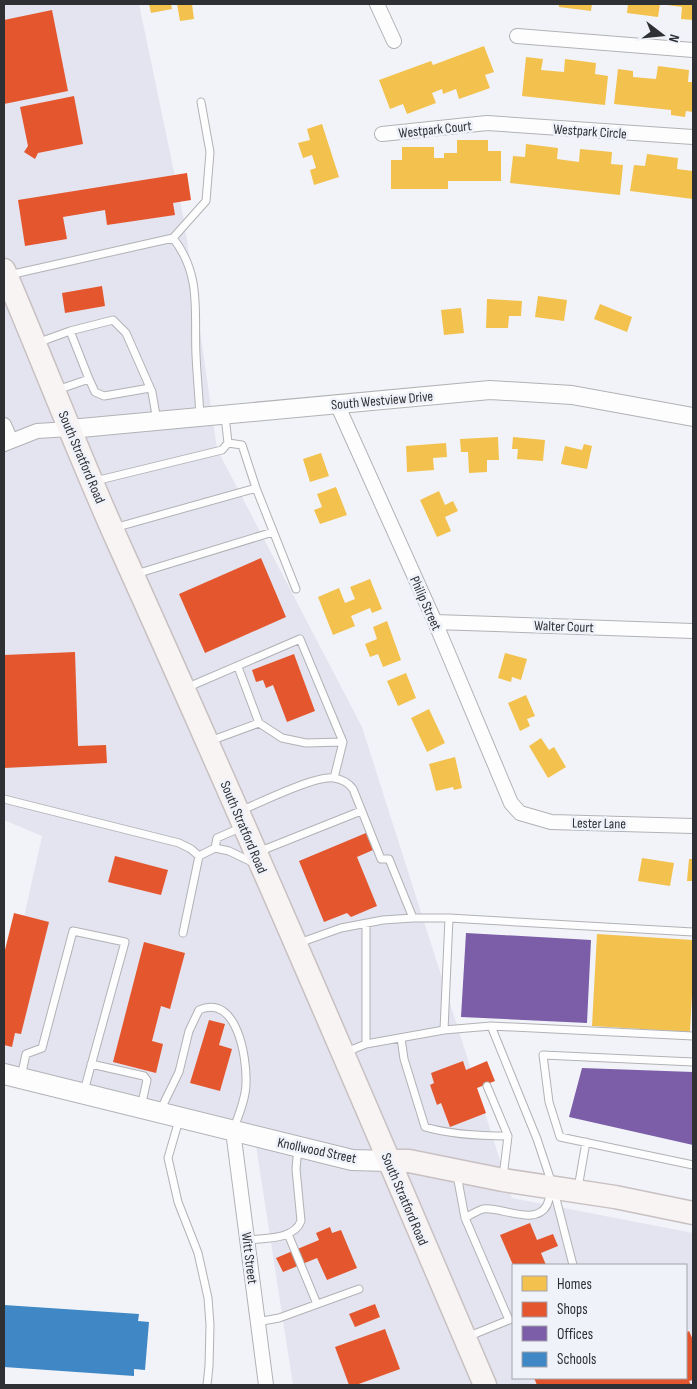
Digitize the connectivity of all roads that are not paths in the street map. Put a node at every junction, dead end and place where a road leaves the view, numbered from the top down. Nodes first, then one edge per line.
1 (377, 4) edge
2 (518, 36) dead end
3 (394, 41) dead end
4 (693, 50) edge
5 (201, 102) dead end
6 (487, 123) joint
7 (382, 134) dead end
8 (693, 137) edge
9 (173, 238) junction
10 (5, 273) edge
11 (70, 331) junction
12 (34, 344) junction
13 (89, 378) junction
14 (150, 388) junction
15 (54, 392) junction
16 (338, 404) junction
17 (225, 415) junction
18 (200, 417) junction
19 (693, 417) edge
20 (157, 421) junction
21 (4, 425) edge
22 (70, 429) junction
23 (228, 442) junction
24 (7, 443) edge
25 (92, 482) junction
26 (256, 488) junction
27 (112, 528) junction
28 (272, 532) junction
29 (133, 575) junction
30 (296, 589) dead end
31 (435, 622) junction
32 (693, 631) edge
33 (238, 667) junction
34 (184, 689) junction
35 (259, 722) junction
36 (208, 742) junction
37 (343, 742) junction
38 (334, 778) junction
39 (4, 799) edge
40 (511, 802) joint
41 (361, 811) junction
42 (241, 819) junction
43 (693, 826) edge
44 (215, 848) junction
45 (199, 856) junction
46 (258, 860) junction
47 (413, 918) junction
48 (449, 918) junction
49 (366, 924) junction
50 (693, 932) edge
51 (183, 933) dead end
52 (295, 945) junction
53 (491, 1026) junction
54 (444, 1030) junction
55 (693, 1036) edge
56 (401, 1038) junction
57 (366, 1044) junction
58 (342, 1054) junction
59 (693, 1062) edge
60 (91, 1064) junction
61 (12, 1076) edge
62 (487, 1086) dead end
63 (83, 1094) junction
64 (150, 1110) junction
65 (180, 1118) junction
66 (233, 1131) junction
67 (508, 1136) junction
68 (586, 1142) junction
69 (298, 1147) junction
70 (389, 1161) junction
71 (693, 1165) edge
72 (456, 1170) junction
73 (503, 1180) junction
74 (553, 1187) junction
75 (577, 1190) junction
76 (693, 1213) edge
77 (465, 1218) junction
78 (288, 1234) junction
79 (247, 1240) junction
80 (573, 1264) edge
81 (359, 1288) dead end
82 (317, 1304) junction
83 (511, 1318) edge
84 (257, 1322) junction
85 (465, 1338) junction
86 (206, 1385) edge
87 (266, 1385) edge
88 (485, 1385) edge

1 - 3 street
2 - 4 street
5 - 9 lane
6 - 7 street, Westpark Court
6 - 8 street, Westpark Circle
9 - 10 lane
9 - 18 lane
10 - 12 main road, South Stratford Road
11 - 12 lane
11 - 13 lane
11 - 14 lane
12 - 15 main road, South Stratford Road
13 - 14 lane
13 - 15 lane
14 - 20 lane
15 - 22 main road, South Stratford Road
16 - 17 street, South Westview Drive
16 - 19 street, South Westview Drive
16 - 31 street, Philip Street
17 - 18 street, South Westview Drive
17 - 23 lane
18 - 20 street, South Westview Drive
20 - 22 street, South Westview Drive
21 - 24 street
22 - 24 street
22 - 25 main road, South Stratford Road
23 - 25 lane
23 - 26 lane
25 - 27 main road, South Stratford Road
26 - 27 lane
26 - 28 lane
27 - 29 main road, South Stratford Road
28 - 29 lane
28 - 30 lane
29 - 34 main road, South Stratford Road
31 - 32 street, Walter Court
31 - 40 street, Philip Street
33 - 34 lane
33 - 35 lane
33 - 37 lane
34 - 36 main road, South Stratford Road
35 - 36 lane
35 - 37 lane
36 - 42 main road, South Stratford Road
37 - 38 lane
38 - 41 lane
38 - 42 lane
39 - 45 lane
40 - 43 street, Lester Lane
41 - 46 lane
41 - 47 lane
42 - 44 lane
42 - 46 main road, South Stratford Road
44 - 45 lane
44 - 46 lane
45 - 51 lane
46 - 52 main road, South Stratford Road
47 - 48 lane
47 - 49 lane
48 - 50 lane
48 - 54 lane
49 - 52 lane
49 - 57 lane
52 - 58 main road, South Stratford Road
53 - 54 lane
53 - 55 lane
53 - 74 lane
54 - 56 lane
56 - 57 lane
56 - 67 lane
57 - 58 lane
58 - 70 main road, South Stratford Road
59 - 68 lane
60 - 61 lane
60 - 63 lane
60 - 64 lane
61 - 63 main road, Knollwood Street
62 - 67 lane
63 - 64 main road, Knollwood Street
64 - 65 main road, Knollwood Street
64 - 66 lane
65 - 66 main road, Knollwood Street
65 - 86 lane
66 - 69 main road, Knollwood Street
66 - 79 street, Witt Street
67 - 73 lane
68 - 71 lane
68 - 75 lane
69 - 70 main road, Knollwood Street
69 - 78 lane
70 - 72 main road, Knollwood Street
70 - 85 main road, South Stratford Road
72 - 73 main road, Knollwood Street
72 - 77 lane
73 - 74 main road, Knollwood Street
74 - 75 main road, Knollwood Street
74 - 77 lane
74 - 80 lane
75 - 76 main road, Knollwood Street
77 - 83 lane
78 - 79 lane
78 - 82 lane
79 - 84 street, Witt Street
81 - 82 lane
82 - 84 lane
83 - 85 lane
84 - 87 street, Witt Street
85 - 88 main road, South Stratford Road

